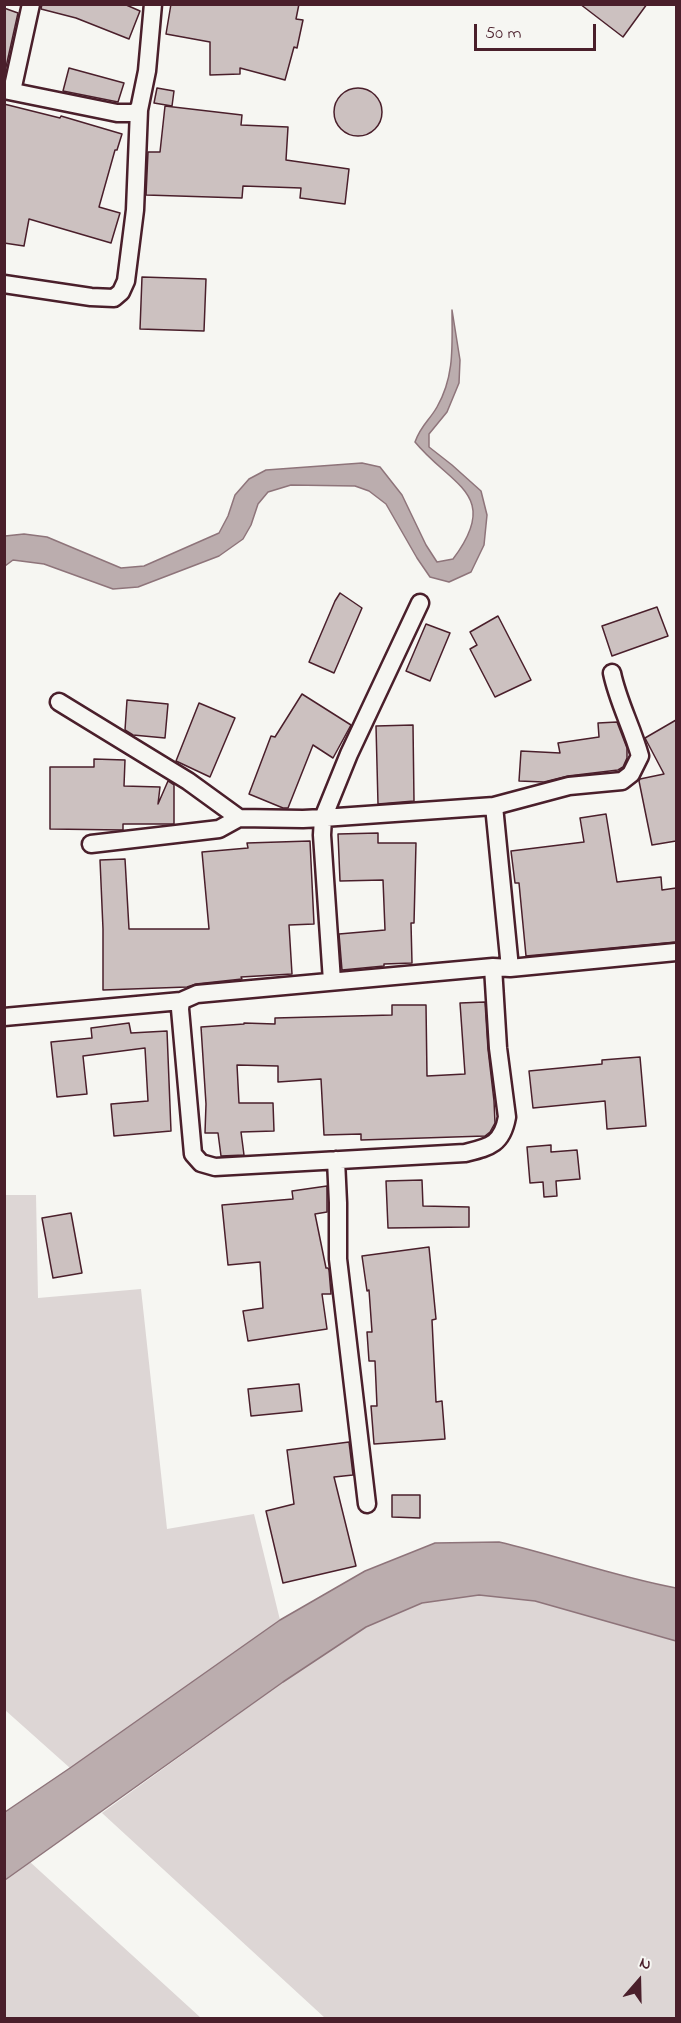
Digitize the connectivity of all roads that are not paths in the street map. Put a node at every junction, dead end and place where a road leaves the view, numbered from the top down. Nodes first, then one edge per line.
1 (31, 4) edge
2 (153, 4) edge
3 (8, 90) edge
4 (140, 110) junction
5 (4, 284) edge
6 (420, 603) dead end
7 (612, 673) dead end
8 (59, 702) dead end
9 (494, 806) junction
10 (239, 818) junction
11 (323, 818) junction
12 (90, 844) dead end
13 (676, 952) edge
14 (501, 968) junction
15 (332, 981) junction
16 (181, 1001) junction
17 (4, 1017) edge
18 (336, 1160) junction
19 (368, 1504) dead end

1 - 3 street
2 - 4 street
3 - 4 street
4 - 5 street
6 - 11 street
7 - 9 street
8 - 10 street
9 - 11 street
9 - 14 street
10 - 11 street
10 - 12 street
11 - 15 street
13 - 14 street
14 - 15 street
14 - 18 street
15 - 16 street
16 - 17 street
16 - 18 street
18 - 19 street

